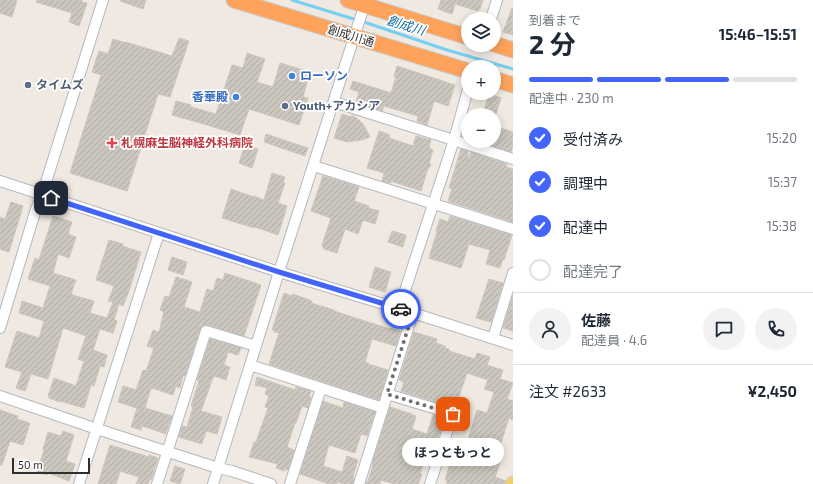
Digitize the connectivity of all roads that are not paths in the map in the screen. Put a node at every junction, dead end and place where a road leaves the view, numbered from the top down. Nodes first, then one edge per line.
1 (103, 0) edge
2 (234, 0) edge
3 (348, 0) edge
4 (497, 0) edge
5 (364, 6) edge
6 (493, 12) edge
7 (356, 33) junction
8 (461, 35) edge
9 (501, 46) edge
10 (513, 50) edge
11 (461, 69) edge
12 (501, 81) edge
13 (513, 85) edge
14 (465, 100) edge
15 (334, 102) junction
16 (454, 140) junction
17 (513, 159) edge
18 (314, 166) junction
19 (0, 182) edge
20 (42, 195) junction
21 (433, 203) junction
22 (513, 229) edge
23 (159, 233) junction
24 (279, 272) junction
25 (513, 273) edge
26 (399, 309) junction
27 (413, 313) junction
28 (0, 328) edge
29 (493, 338) junction
30 (513, 345) edge
31 (256, 346) junction
32 (250, 365) junction
33 (320, 388) junction
34 (387, 394) junction
35 (0, 396) edge
36 (383, 408) junction
37 (97, 429) junction
38 (167, 452) junction
39 (218, 468) junction
40 (79, 484) edge
41 (157, 484) edge
42 (213, 484) edge
43 (271, 484) edge
44 (290, 484) edge
45 (359, 484) edge
46 (430, 484) edge

1 - 20 street
2 - 7 highway, 創成川通
3 - 5 highway
4 - 6 street
5 - 7 street
5 - 8 highway
7 - 11 highway, 創成川通
7 - 15 street
9 - 10 highway
12 - 13 highway
14 - 16 street
15 - 16 street
15 - 18 street
16 - 17 street
16 - 21 street
18 - 21 street
18 - 24 street
19 - 20 street
20 - 23 street
20 - 28 street
21 - 22 street
21 - 26 street
23 - 24 street
23 - 37 street
24 - 26 street
24 - 31 street
25 - 29 street
26 - 27 street
27 - 29 street
27 - 34 street
29 - 30 street
31 - 32 street
31 - 38 street
32 - 33 street
32 - 39 street
33 - 36 street
33 - 44 street
34 - 36 street
34 - 46 street
35 - 37 street
36 - 45 street
37 - 38 street
37 - 40 street
38 - 39 street
38 - 41 street
39 - 42 street
39 - 43 street

